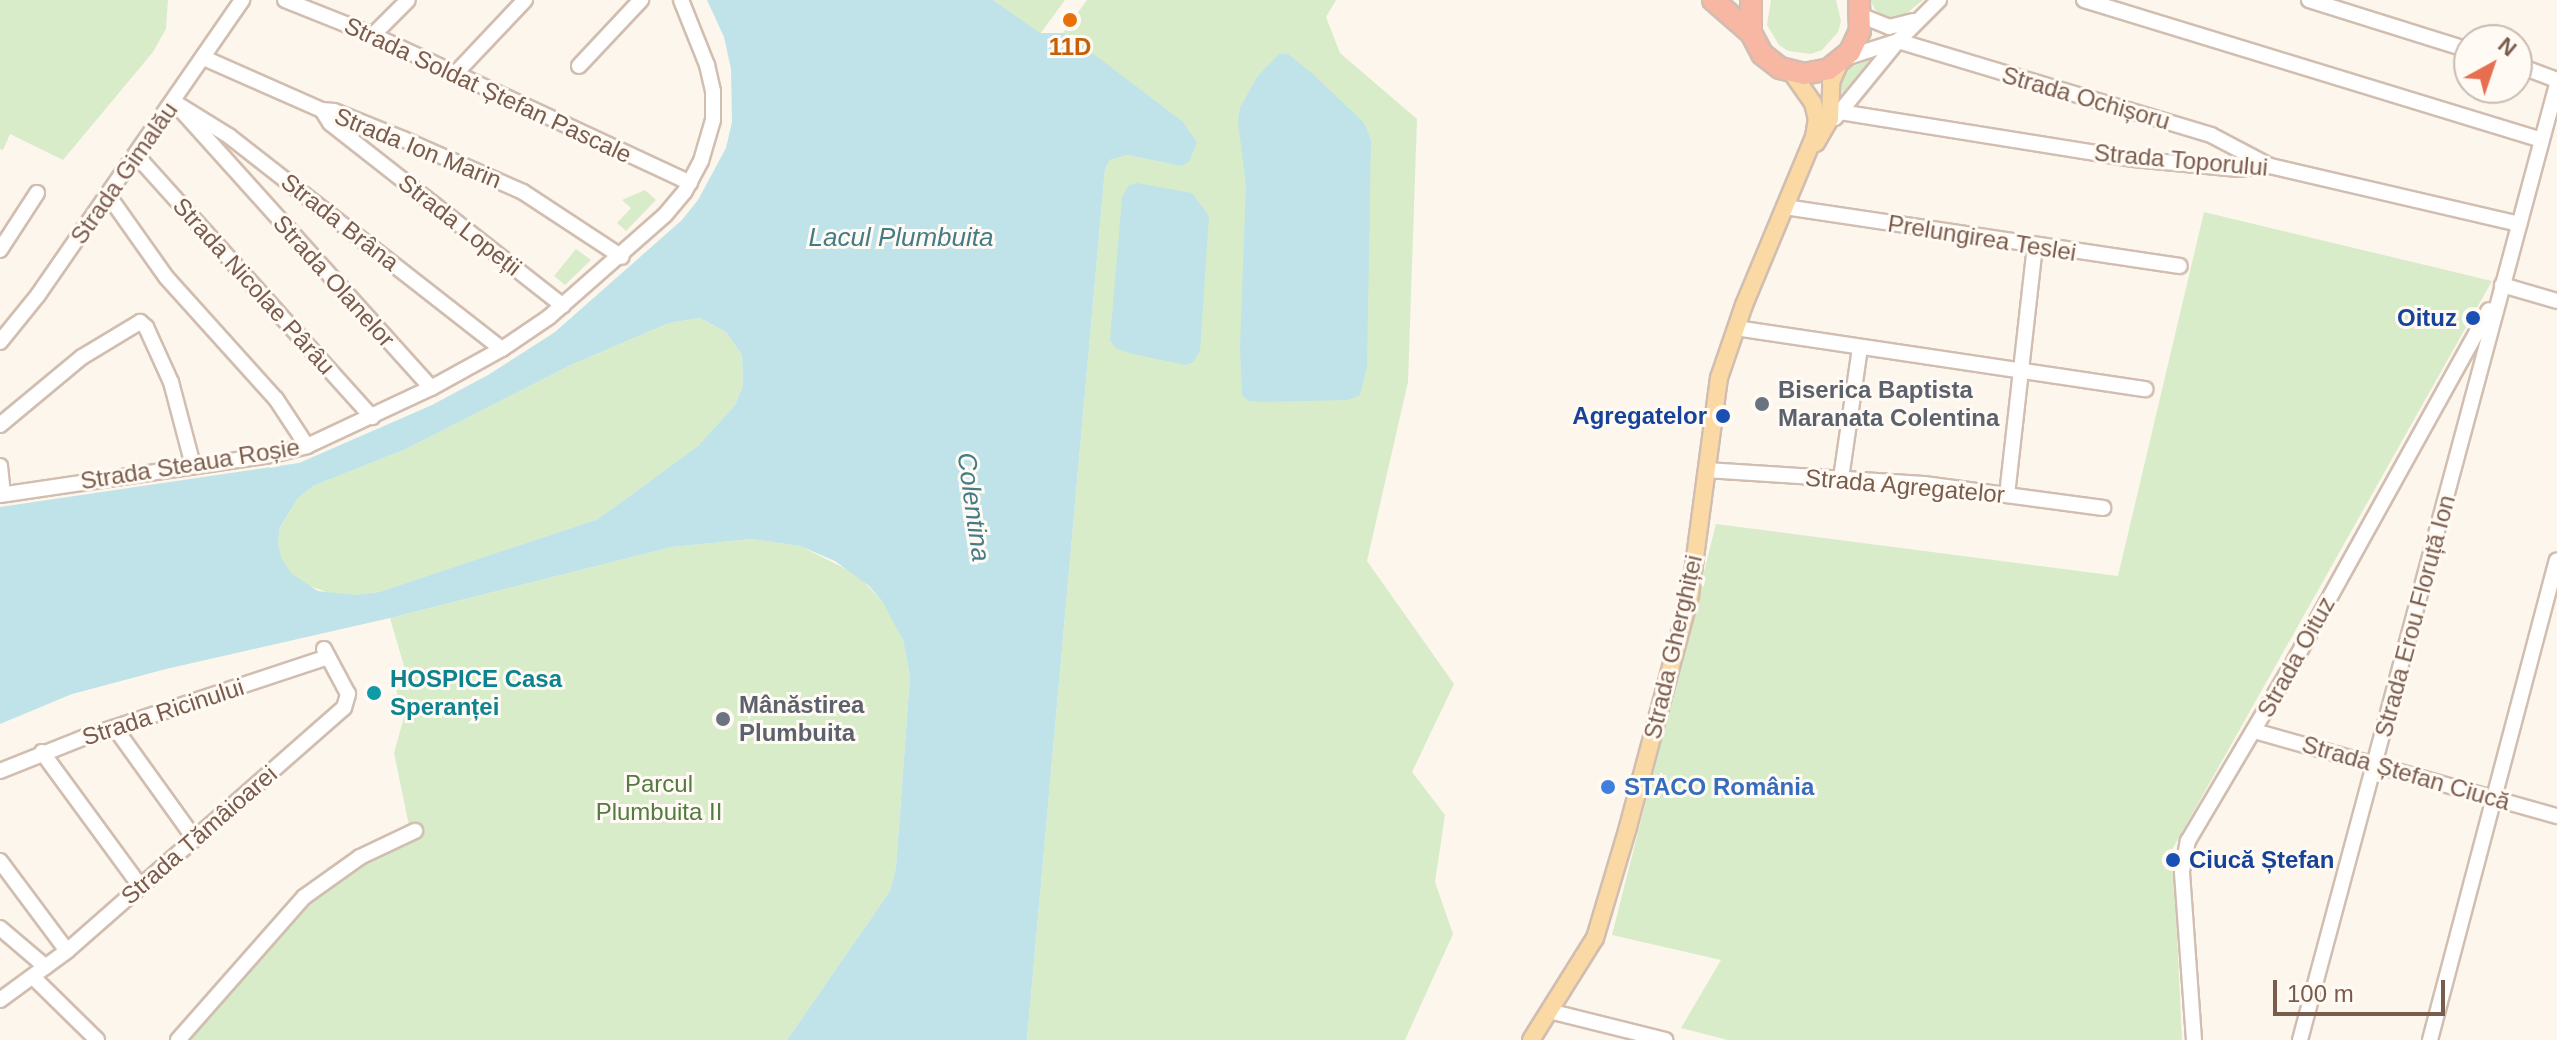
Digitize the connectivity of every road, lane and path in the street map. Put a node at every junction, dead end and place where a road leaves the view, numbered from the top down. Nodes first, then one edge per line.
1 (242, 0) edge
2 (408, 0) edge
3 (525, 0) edge
4 (641, 0) edge
5 (681, 0) edge
6 (1713, 0) edge
7 (1751, 0) edge
8 (1939, 0) edge
9 (2084, 0) edge
10 (2309, 0) edge
11 (290, 1) edge
12 (1860, 8) edge
13 (1920, 17) junction
14 (1751, 33) junction
15 (373, 35) junction
16 (1898, 41) junction
17 (2453, 45) edge
18 (204, 58) junction
19 (1842, 60) junction
20 (579, 66) dead end
21 (2533, 71) edge
22 (1791, 72) junction
23 (455, 74) junction
24 (2557, 81) edge
25 (174, 102) junction
26 (322, 110) junction
27 (1840, 112) junction
28 (1828, 127) junction
29 (2541, 140) junction
30 (1811, 151) junction
31 (136, 155) junction
32 (2270, 166) junction
33 (690, 183) junction
34 (37, 193) dead end
35 (108, 195) junction
36 (1785, 207) junction
37 (2519, 224) junction
38 (2035, 246) junction
39 (0, 250) edge
40 (622, 257) junction
41 (2180, 266) dead end
42 (2500, 290) junction
43 (2557, 301) edge
44 (563, 306) junction
45 (1736, 328) junction
46 (0, 342) edge
47 (1860, 348) junction
48 (502, 349) junction
49 (2022, 370) junction
50 (431, 388) junction
51 (2145, 389) dead end
52 (372, 417) junction
53 (0, 425) edge
54 (307, 446) junction
55 (193, 465) junction
56 (0, 466) edge
57 (1706, 470) junction
58 (1841, 478) junction
59 (2, 494) edge
60 (2007, 495) junction
61 (2103, 508) dead end
62 (2557, 561) edge
63 (326, 653) joint
64 (115, 728) junction
65 (2254, 731) junction
66 (42, 752) junction
67 (2376, 764) junction
68 (0, 771) edge
69 (2494, 798) junction
70 (2557, 816) edge
71 (415, 831) dead end
72 (194, 838) junction
73 (0, 861) edge
74 (140, 886) junction
75 (0, 928) edge
76 (67, 951) junction
77 (46, 967) junction
78 (33, 977) junction
79 (0, 1000) edge
80 (1549, 1011) junction
81 (97, 1040) edge
82 (178, 1040) edge
83 (1531, 1040) edge
84 (1665, 1040) edge
85 (2194, 1040) edge
86 (2300, 1040) edge
87 (2430, 1040) edge

1 - 18 street, Strada Gimalău
2 - 15 street
3 - 23 street
4 - 20 street
5 - 33 street, Strada Steaua Roșie
6 - 14 highway
7 - 14 highway
8 - 13 street, Strada Gherghiței
9 - 29 street
10 - 17 street
11 - 15 street, Strada Soldat Ștefan Pascale
12 - 13 street
12 - 19 highway
13 - 16 street, Strada Gherghiței
14 - 22 highway
15 - 23 street, Strada Soldat Ștefan Pascale
16 - 19 street
16 - 27 street, Strada Gherghiței
16 - 32 street, Strada Ochișoru
18 - 25 street, Strada Gimalău
18 - 26 street, Strada Ion Marin
19 - 22 highway
19 - 28 main road
21 - 24 street
22 - 30 main road, Strada Gherghiței
23 - 33 street, Strada Soldat Ștefan Pascale
24 - 29 street
25 - 31 street, Strada Gimalău
25 - 48 street, Strada Brâna
25 - 50 street, Strada Olanelor
26 - 40 street, Strada Ion Marin
26 - 44 street, Strada Lopeții
27 - 28 street, Strada Gherghiței
27 - 32 street, Strada Toporului
28 - 30 main road, Strada Gherghiței
29 - 37 street
30 - 36 main road, Strada Gherghiței
31 - 35 street, Strada Gimalău
31 - 52 street, Strada Nicolae Pârâu
32 - 37 street, Strada Toporului
33 - 40 street, Strada Steaua Roșie
34 - 39 street
35 - 46 street, Strada Gimalău
35 - 54 street
36 - 38 street, Prelungirea Teslei
36 - 45 main road, Strada Gherghiței
37 - 42 street
38 - 41 street, Prelungirea Teslei
38 - 49 street
40 - 44 street, Strada Steaua Roșie
42 - 43 street
42 - 65 street, Strada Oituz
42 - 67 street, Strada Erou Floruță Ion
44 - 48 street, Strada Steaua Roșie
45 - 47 street
45 - 57 main road, Strada Gherghiței
47 - 49 street
47 - 58 street
48 - 50 street, Strada Steaua Roșie
49 - 51 street
49 - 60 street
50 - 52 street, Strada Steaua Roșie
52 - 54 street, Strada Steaua Roșie
53 - 55 street
54 - 55 street, Strada Steaua Roșie
55 - 59 street, Strada Steaua Roșie
56 - 59 street
57 - 58 street, Strada Agregatelor
57 - 80 main road, Strada Gherghiței
58 - 60 street, Strada Agregatelor
60 - 61 street, Strada Agregatelor
62 - 69 street
63 - 64 street, Strada Ricinului
63 - 72 street, Strada Tămâioarei
64 - 66 street, Strada Ricinului
64 - 72 street
65 - 67 street, Strada Ștefan Ciucă
65 - 85 street, Strada Oituz
66 - 68 street, Strada Ricinului
66 - 74 street
67 - 69 street, Strada Ștefan Ciucă
67 - 86 street, Strada Erou Floruță Ion
69 - 70 street, Strada Ștefan Ciucă
69 - 87 street
71 - 82 street
72 - 74 street, Strada Tămâioarei
73 - 76 street
74 - 76 street, Strada Tămâioarei
75 - 77 street
76 - 77 street, Strada Tămâioarei
77 - 78 street, Strada Tămâioarei
78 - 79 street, Strada Tămâioarei
78 - 81 street
80 - 83 main road, Strada Gherghiței
80 - 84 street

